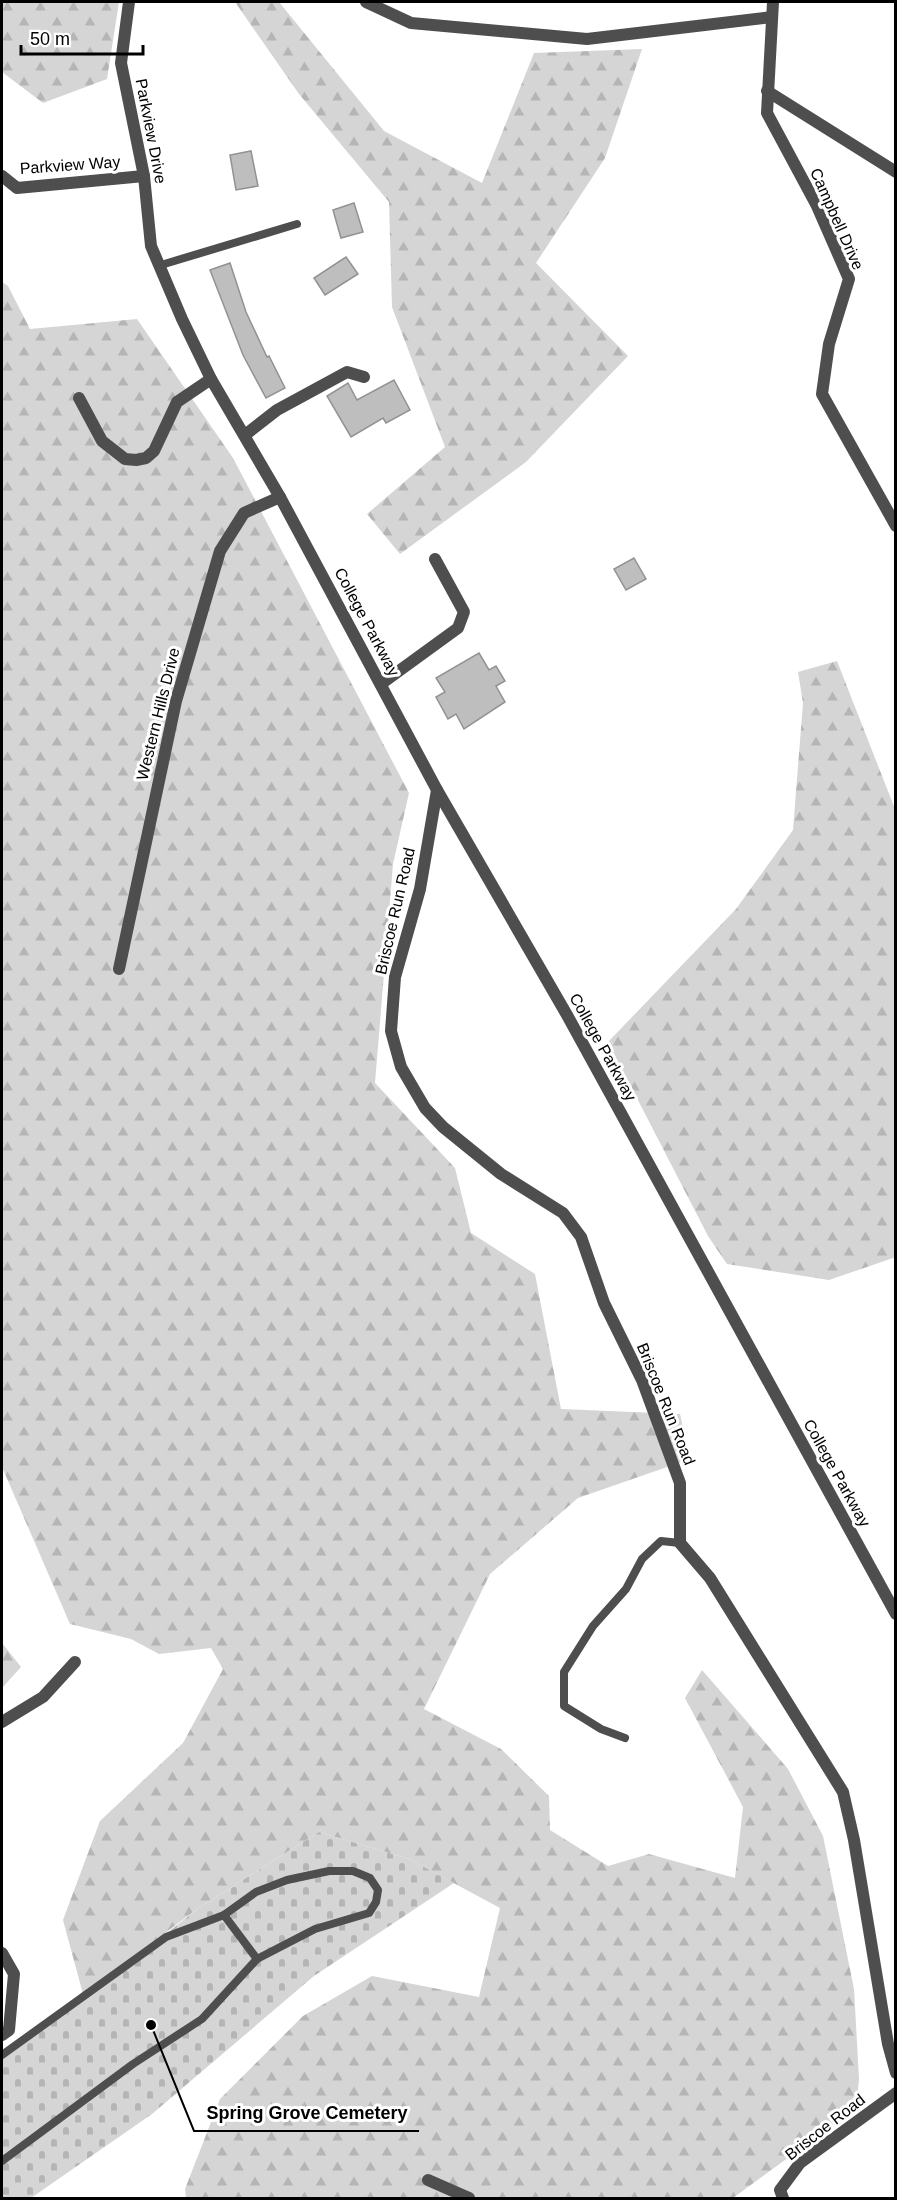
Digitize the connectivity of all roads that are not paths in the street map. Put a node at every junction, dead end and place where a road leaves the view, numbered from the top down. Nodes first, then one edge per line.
1 (129, 2) edge
2 (366, 2) edge
3 (773, 2) edge
4 (772, 17) junction
5 (767, 91) junction
6 (896, 172) edge
7 (2, 176) edge
8 (144, 176) junction
9 (297, 224) dead end
10 (161, 265) junction
11 (364, 377) dead end
12 (211, 379) junction
13 (80, 398) dead end
14 (245, 435) junction
15 (280, 497) junction
16 (896, 526) edge
17 (435, 559) dead end
18 (381, 684) junction
19 (437, 790) junction
20 (119, 969) dead end
21 (680, 1543) junction
22 (896, 1614) edge
23 (75, 1662) dead end
24 (2, 1722) edge
25 (625, 1738) dead end
26 (224, 1916) junction
27 (2, 1953) edge
28 (257, 1959) junction
29 (5, 2033) edge
30 (2, 2055) edge
31 (896, 2073) edge
32 (896, 2093) edge
33 (2, 2162) edge
34 (428, 2180) dead end
35 (782, 2194) edge
36 (469, 2199) edge

1 - 8 street, Parkview Drive
2 - 4 street
3 - 4 street
4 - 5 street
5 - 6 street
5 - 16 street, Campbell Drive
7 - 8 street, Parkview Way
8 - 10 street, Parkview Drive
9 - 10 lane
10 - 12 street, Parkview Drive
11 - 14 street
12 - 13 street
12 - 14 street, Parkview Drive
14 - 15 street, Parkview Drive
15 - 18 street, College Parkway
15 - 20 street, Western Hills Drive
17 - 18 street
18 - 19 street, College Parkway
19 - 21 street, Briscoe Run Road
19 - 22 street, College Parkway
21 - 25 lane
21 - 31 street
23 - 24 street
26 - 28 lane
26 - 28 lane
26 - 30 lane
27 - 29 street
28 - 33 lane
32 - 35 street, Briscoe Road
34 - 36 street

